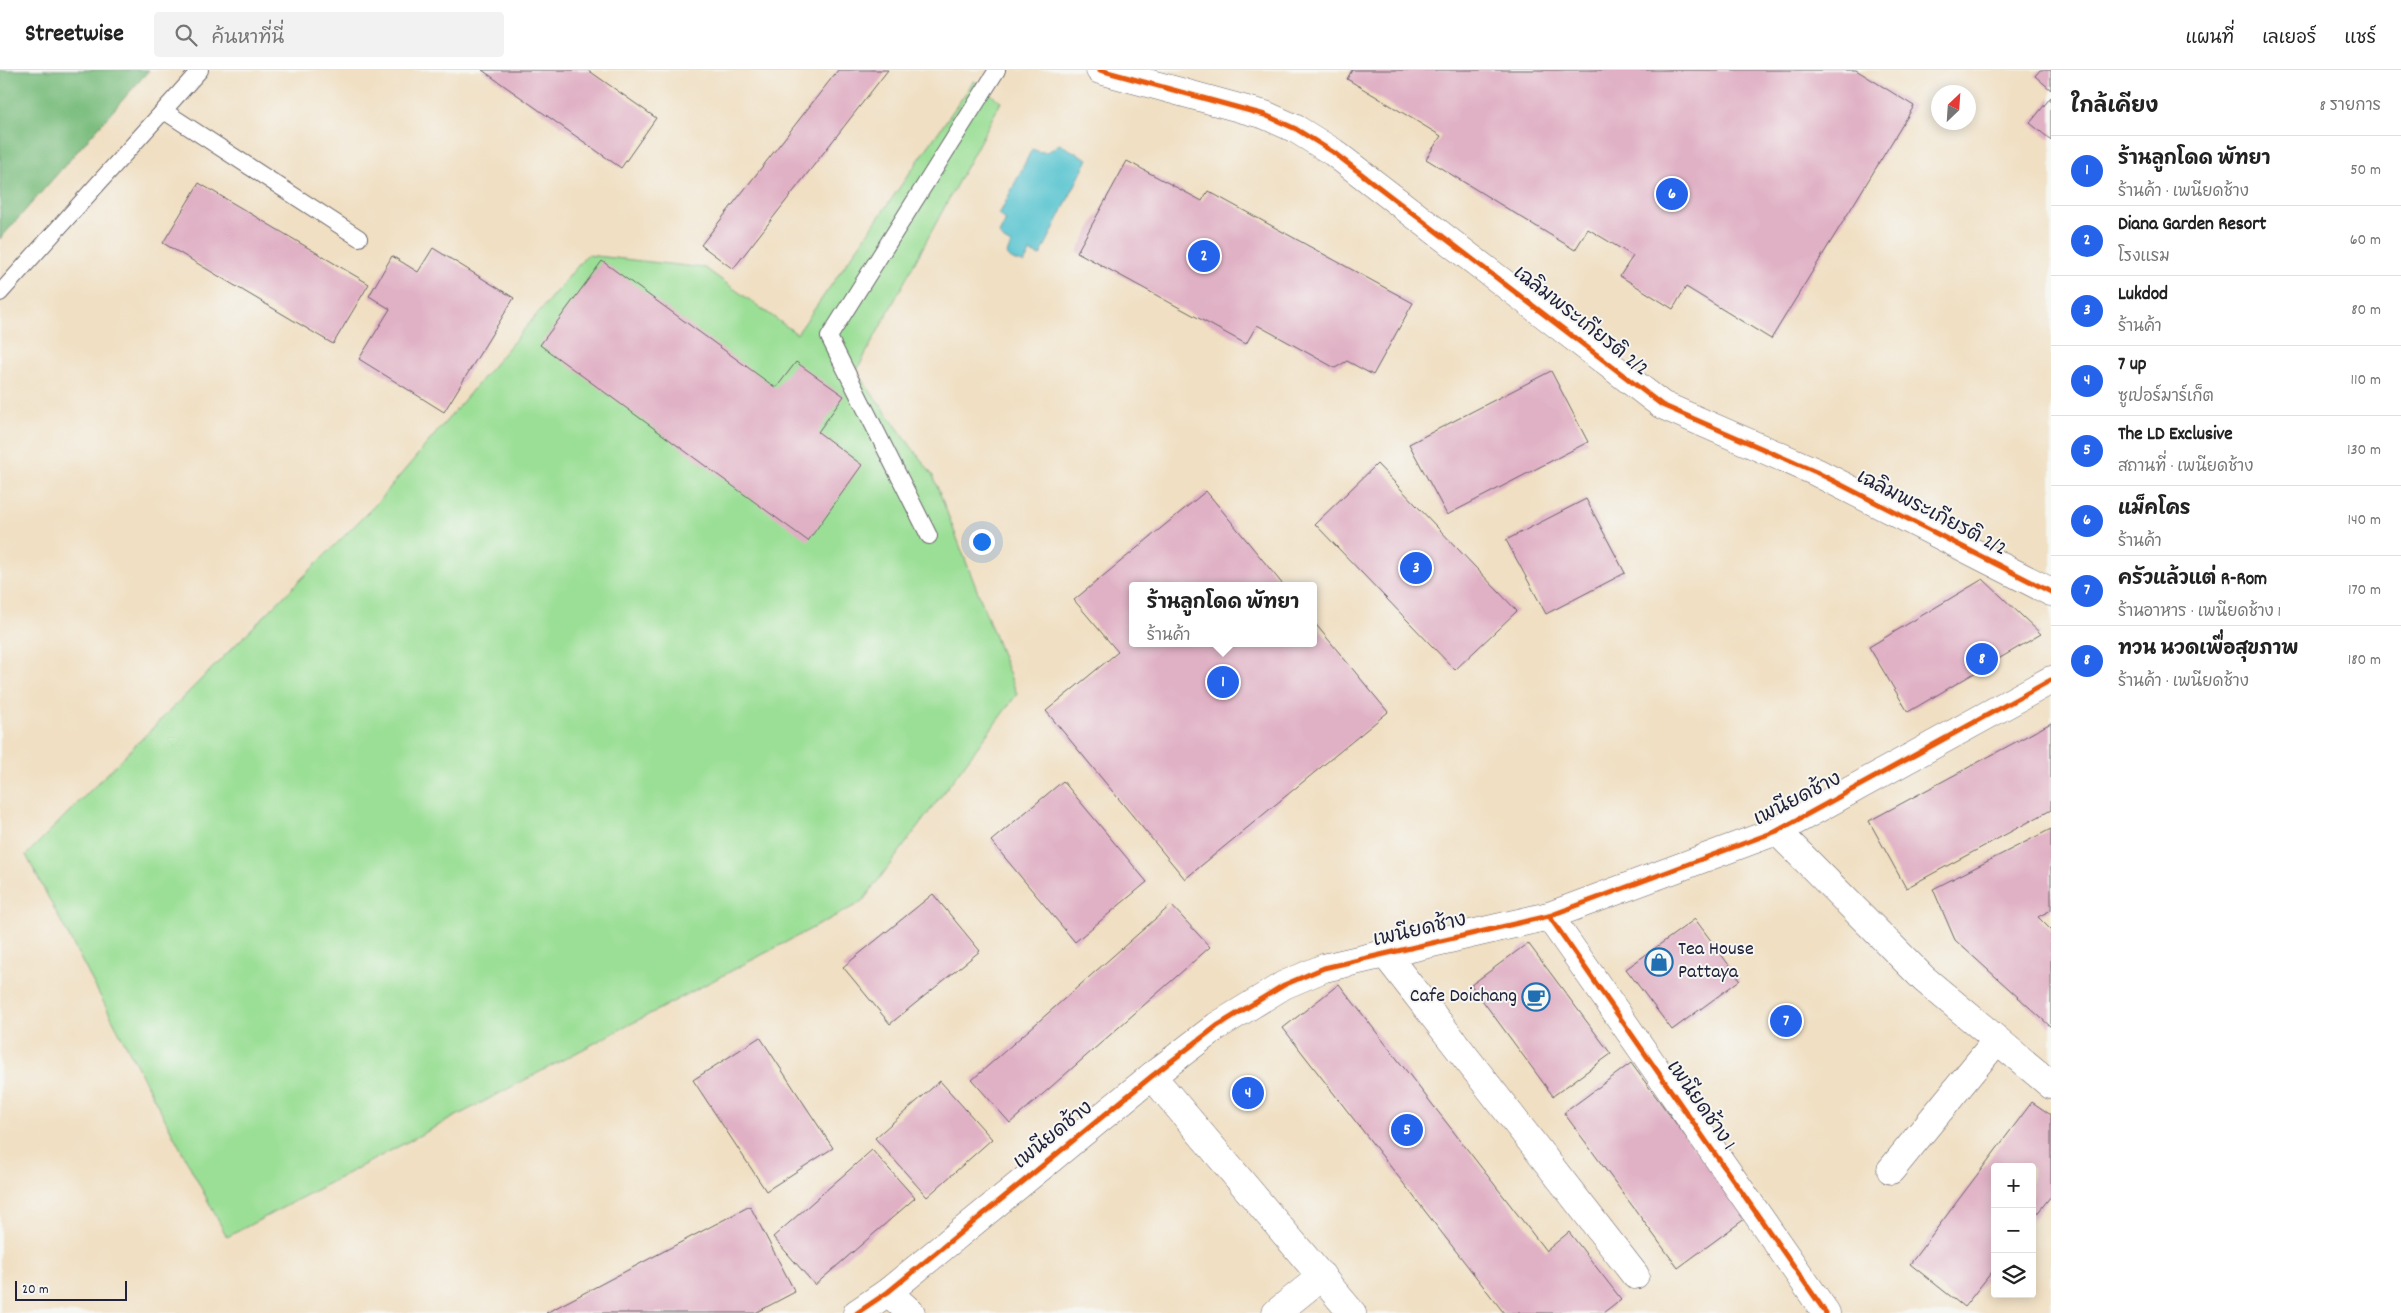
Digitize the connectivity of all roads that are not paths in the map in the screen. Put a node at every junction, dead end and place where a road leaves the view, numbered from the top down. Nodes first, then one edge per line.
1 (200, 70) edge
2 (997, 70) edge
3 (1100, 70) edge
4 (164, 111) junction
5 (358, 238) dead end
6 (0, 293) edge
7 (930, 536) dead end
8 (2051, 592) edge
9 (2051, 680) edge
10 (1777, 831) junction
11 (1549, 916) junction
12 (1386, 955) junction
13 (1997, 1040) junction
14 (1152, 1076) junction
15 (2051, 1086) edge
16 (1891, 1170) dead end
17 (1635, 1274) dead end
18 (1322, 1276) junction
19 (888, 1292) junction
20 (857, 1313) edge
21 (911, 1313) edge
22 (1276, 1313) edge
23 (1352, 1313) edge
24 (1826, 1313) edge

1 - 4 lane
2 - 7 lane
3 - 8 street, เฉลิมพระเกียรติ 2/2
4 - 5 lane
4 - 6 lane
9 - 10 street, เพนียดช้าง
10 - 11 street, เพนียดช้าง
10 - 13 street
11 - 12 street, เพนียดช้าง
11 - 24 street, เพนียดช้าง 1
12 - 14 street, เพนียดช้าง
12 - 17 street
13 - 15 street
13 - 16 street
14 - 18 street
14 - 19 street, เพนียดช้าง
18 - 22 street
18 - 23 street
19 - 20 street, เพนียดช้าง
19 - 21 street

